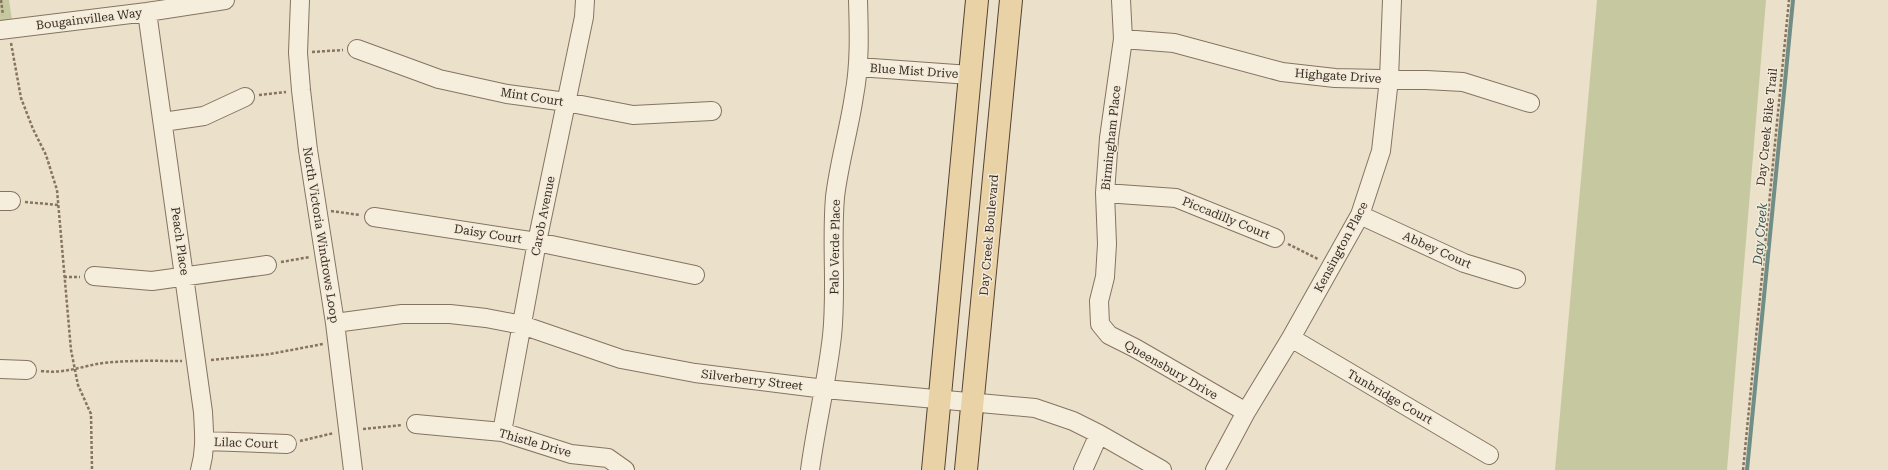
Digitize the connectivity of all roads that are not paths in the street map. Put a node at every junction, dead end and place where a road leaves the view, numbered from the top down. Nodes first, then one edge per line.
1 (225, 0) edge
2 (300, 0) edge
3 (585, 0) edge
4 (858, 0) edge
5 (977, 0) edge
6 (1011, 0) edge
7 (1121, 0) edge
8 (1392, 0) edge
9 (147, 12) junction
10 (5, 29) edge
11 (1123, 39) junction
12 (357, 49) road end
13 (858, 67) junction
14 (970, 76) junction
15 (1389, 79) junction
16 (245, 97) road end
17 (566, 102) junction
18 (1530, 103) dead end
19 (712, 111) dead end
20 (163, 122) junction
21 (1105, 193) junction
22 (1360, 215) junction
23 (374, 217) road end
24 (1275, 238) road end
25 (537, 242) junction
26 (267, 265) road end
27 (695, 275) dead end
28 (94, 276) dead end
29 (185, 277) junction
30 (1516, 280) dead end
31 (335, 323) junction
32 (1100, 324) joint
33 (522, 325) junction
34 (1291, 338) junction
35 (0, 369) edge
36 (26, 370) dead end
37 (825, 390) junction
38 (939, 400) junction
39 (972, 402) junction
40 (1246, 412) junction
41 (416, 424) dead end
42 (502, 432) junction
43 (1099, 434) junction
44 (205, 441) junction
45 (287, 444) dead end
46 (1490, 455) dead end
47 (200, 470) edge
48 (353, 470) edge
49 (626, 470) edge
50 (810, 470) edge
51 (933, 470) edge
52 (966, 470) edge
53 (1083, 470) edge
54 (1162, 470) edge
55 (1215, 470) edge

1 - 9 street, Bougainvillea Way
2 - 31 street, North Victoria Windrows Loop
3 - 17 street, Carob Avenue
4 - 13 street, Palo Verde Place
5 - 14 main road
6 - 39 main road, Day Creek Boulevard
7 - 11 street, Birmingham Place
8 - 15 street, Kensington Place
9 - 10 street, Bougainvillea Way
9 - 20 street, Peach Place
11 - 15 street, Highgate Drive
11 - 21 street, Birmingham Place
12 - 17 street, Mint Court
13 - 14 street, Blue Mist Drive
13 - 37 street, Palo Verde Place
14 - 38 main road
15 - 18 street, Highgate Drive
15 - 22 street, Kensington Place
16 - 20 street
17 - 19 street, Mint Court
17 - 25 street, Carob Avenue
20 - 29 street, Peach Place
21 - 24 street, Piccadilly Court
21 - 32 street, Birmingham Place
22 - 30 street, Abbey Court
22 - 34 street, Kensington Place
23 - 25 street, Daisy Court
25 - 27 street, Daisy Court
25 - 33 street, Carob Avenue
26 - 29 street
28 - 29 street
29 - 44 street, Peach Place
31 - 33 street, Silverberry Street
31 - 48 street, North Victoria Windrows Loop
32 - 40 street, Queensbury Drive
33 - 37 street, Silverberry Street
33 - 42 street, Carob Avenue
34 - 40 street, Kensington Place
34 - 46 street, Tunbridge Court
35 - 36 street
37 - 38 street, Silverberry Street
37 - 50 street, Palo Verde Place
38 - 39 street, Silverberry Street
38 - 51 main road
39 - 43 street, Silverberry Street
39 - 52 main road, Day Creek Boulevard
40 - 55 street, Kensington Place
41 - 42 street, Thistle Drive
42 - 49 street, Thistle Drive
43 - 53 street
43 - 54 street, Silverberry Street
44 - 45 street, Lilac Court
44 - 47 street, Peach Place

